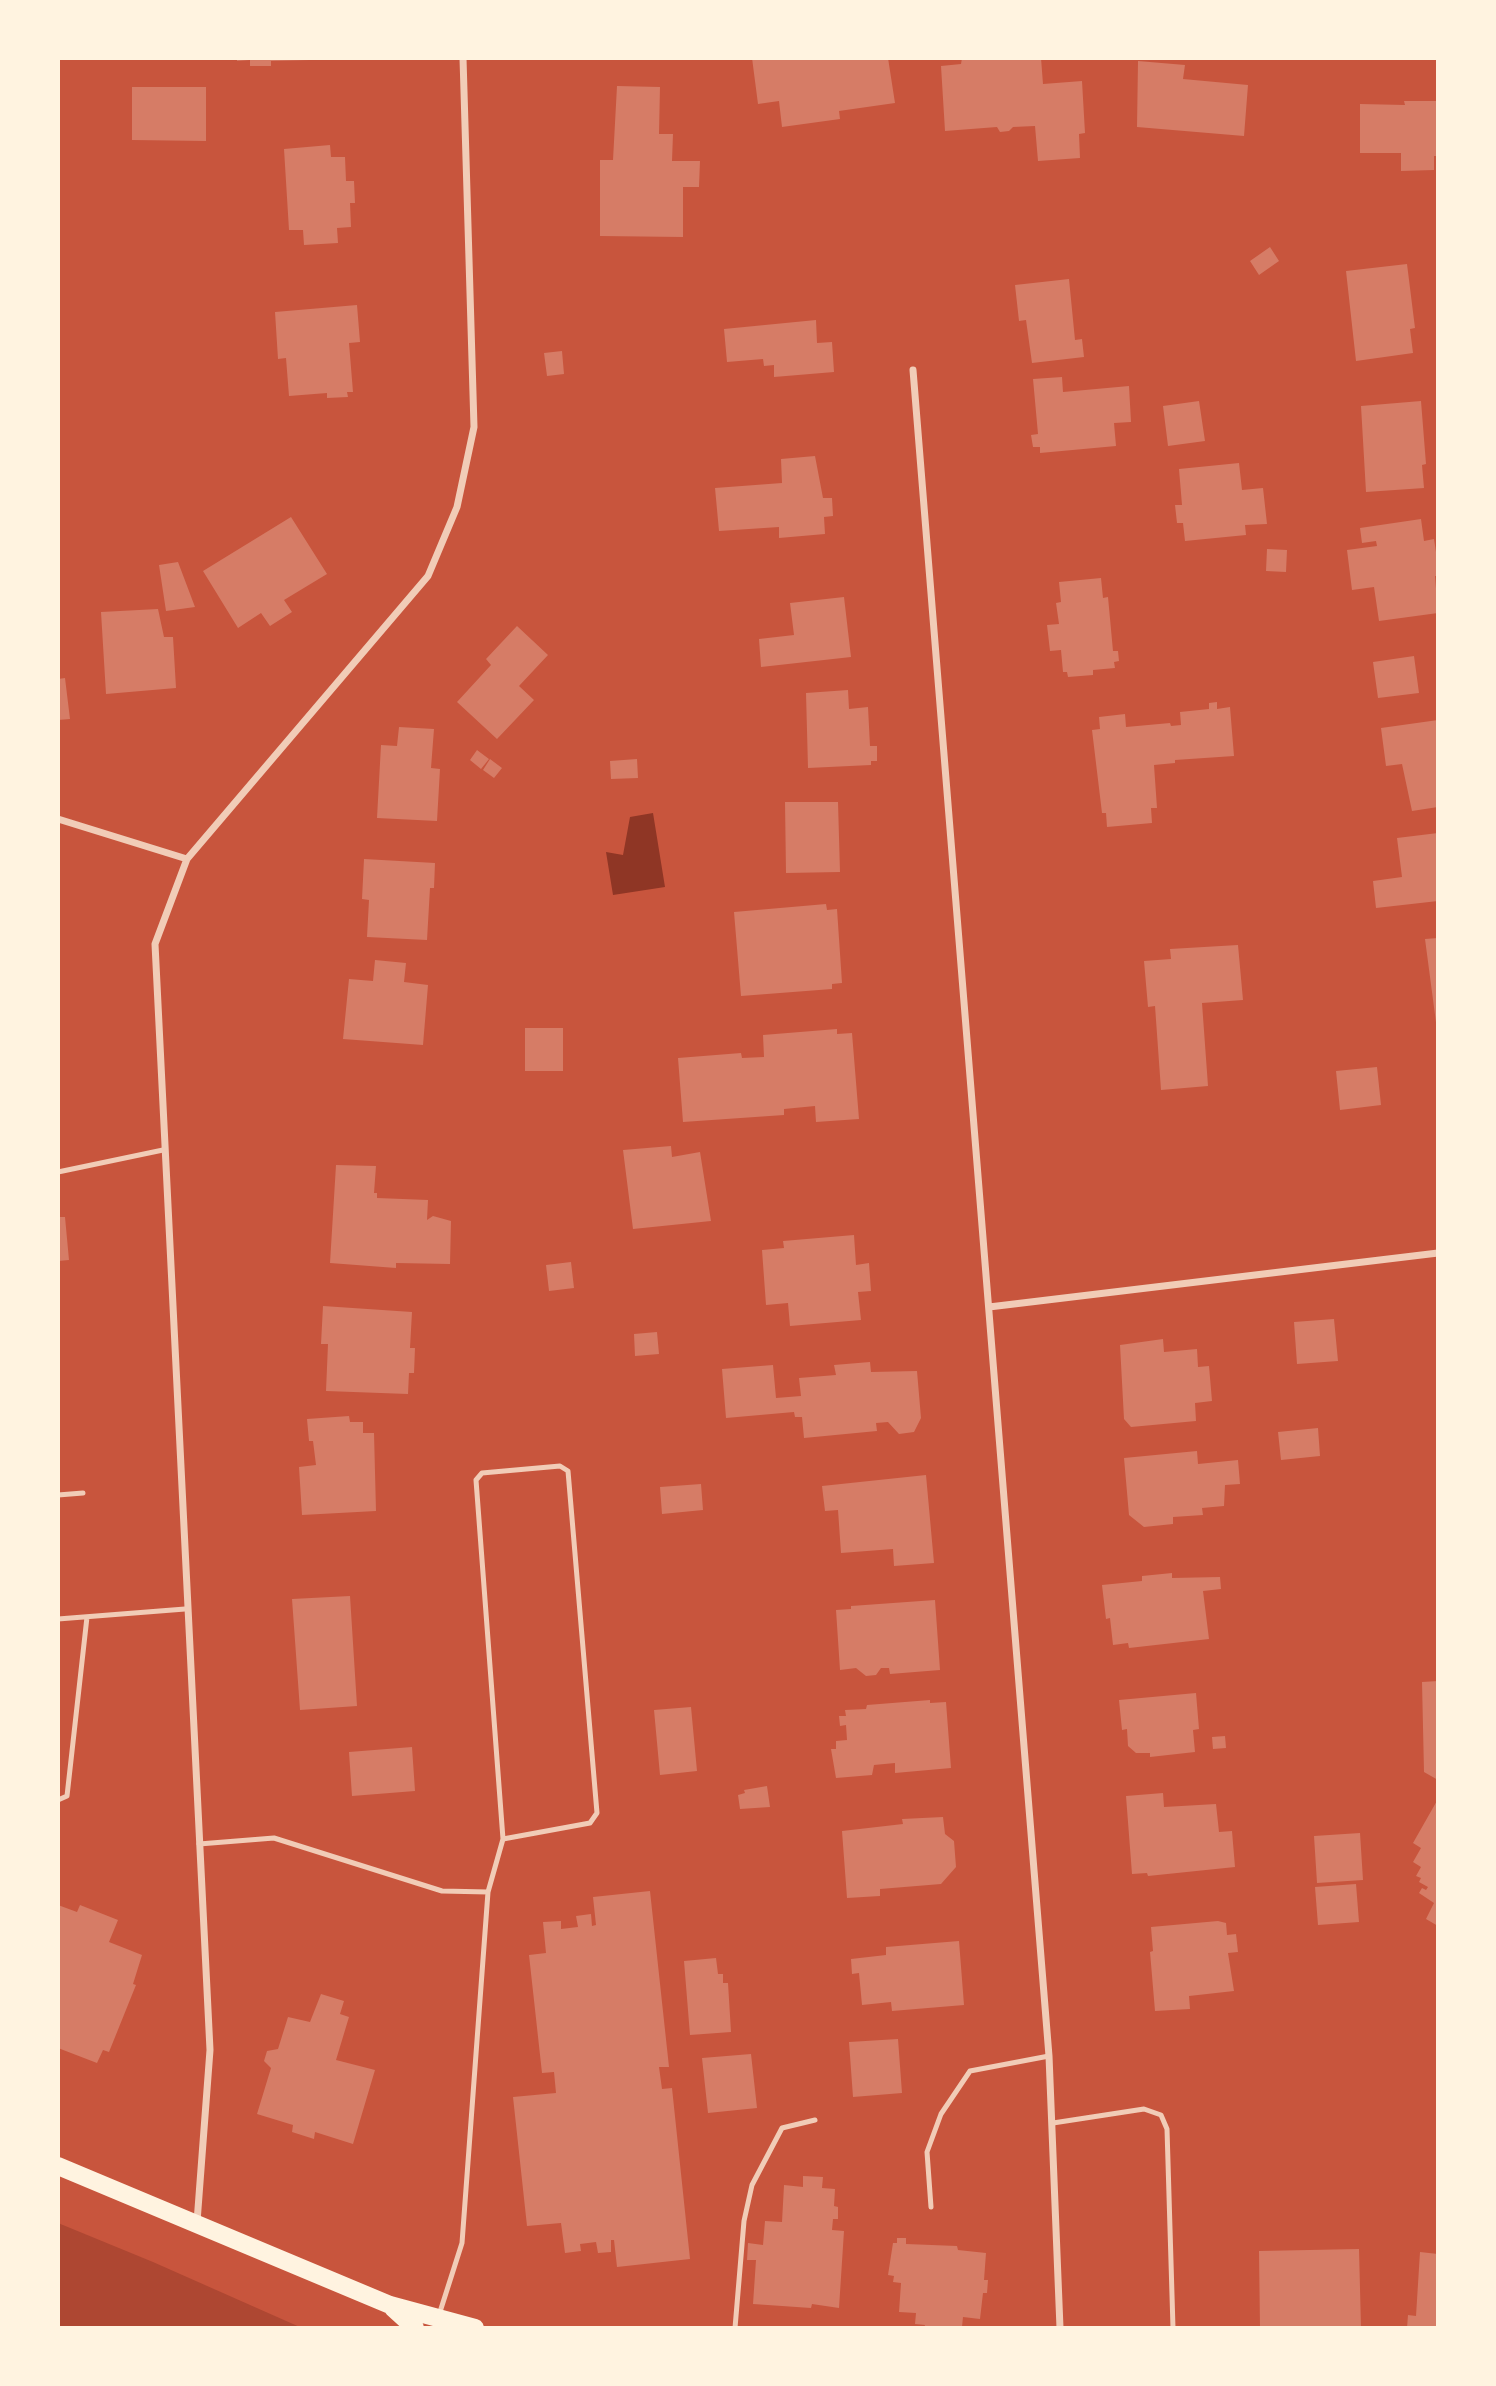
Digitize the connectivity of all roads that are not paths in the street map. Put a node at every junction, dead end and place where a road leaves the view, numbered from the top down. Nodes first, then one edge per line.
1 (463, 58) edge
2 (913, 370) dead end
3 (58, 819) edge
4 (187, 859) junction
5 (163, 1150) junction
6 (58, 1172) edge
7 (1438, 1253) edge
8 (989, 1307) junction
9 (83, 1493) dead end
10 (58, 1495) edge
11 (186, 1609) junction
12 (87, 1617) junction
13 (58, 1619) edge
14 (58, 1800) edge
15 (503, 1839) junction
16 (198, 1844) junction
17 (488, 1892) junction
18 (1049, 2056) junction
19 (815, 2120) dead end
20 (1054, 2123) junction
21 (58, 2166) edge
22 (931, 2207) dead end
23 (197, 2222) junction
24 (390, 2305) junction
25 (438, 2318) junction
26 (415, 2328) edge
27 (475, 2328) edge
28 (735, 2328) edge
29 (1060, 2328) edge
30 (1173, 2328) edge

1 - 4 street
2 - 8 street
3 - 4 street
4 - 5 street
5 - 6 lane
5 - 11 street
7 - 8 street
8 - 18 street
9 - 10 lane
11 - 12 lane
11 - 16 street
12 - 13 lane
12 - 14 lane
15 - 15 lane
15 - 17 lane
16 - 17 lane
16 - 23 street
17 - 25 lane
18 - 20 street
18 - 22 lane
19 - 28 lane
20 - 29 street
20 - 30 lane
21 - 23 main road
23 - 24 main road
24 - 25 main road
24 - 26 main road
25 - 27 main road

